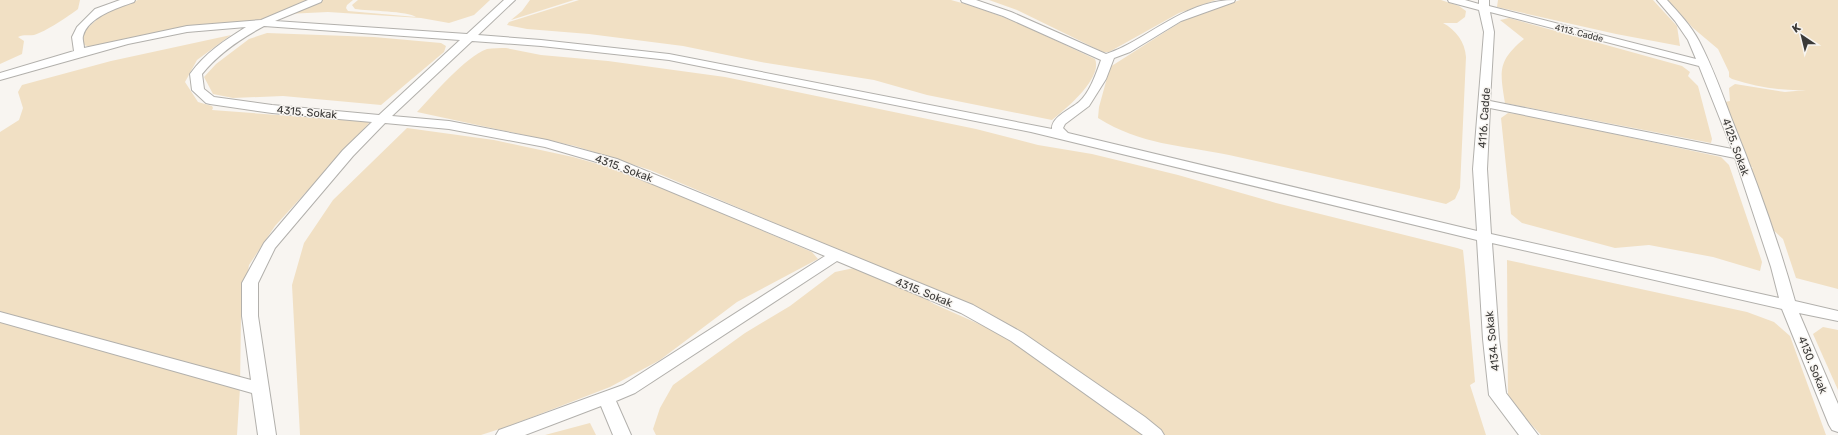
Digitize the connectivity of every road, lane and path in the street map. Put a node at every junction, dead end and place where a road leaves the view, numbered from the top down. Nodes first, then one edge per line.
1 (130, 0) edge
2 (317, 0) edge
3 (510, 0) edge
4 (966, 0) edge
5 (1230, 0) edge
6 (1453, 0) edge
7 (1662, 0) edge
8 (1484, 4) edge
9 (261, 23) junction
10 (468, 39) junction
11 (84, 52) junction
12 (1107, 60) junction
13 (1704, 64) junction
14 (6, 76) edge
15 (0, 81) edge
16 (1484, 103) junction
17 (382, 119) junction
18 (1065, 136) junction
19 (1740, 155) junction
20 (1483, 237) junction
21 (836, 255) junction
22 (1788, 304) junction
23 (1838, 316) edge
24 (0, 317) edge
25 (261, 389) junction
26 (606, 397) junction
27 (1838, 425) edge
28 (267, 435) edge
29 (505, 435) edge
30 (622, 435) edge
31 (1155, 435) edge
32 (1529, 435) edge

1 - 11 street
2 - 9 street, 4315. Sokak
3 - 10 street
4 - 12 street
5 - 12 street
6 - 8 street, 4113. Cadde
7 - 13 street, 4125. Sokak
8 - 13 street, 4113. Cadde
8 - 16 street, 4116. Cadde
9 - 10 street
9 - 11 street
9 - 17 street, 4315. Sokak
10 - 17 street
10 - 18 street
11 - 14 street
12 - 18 street
13 - 19 street, 4125. Sokak
14 - 15 street
16 - 19 street
16 - 20 street, 4116. Cadde
17 - 21 street, 4315. Sokak
17 - 25 street
18 - 20 street
19 - 22 street, 4125. Sokak
20 - 22 street
20 - 32 street, 4134. Sokak
21 - 26 street
21 - 31 street, 4315. Sokak
22 - 23 street
22 - 27 street, 4130. Sokak
24 - 25 street
25 - 28 street
26 - 29 street
26 - 30 street

